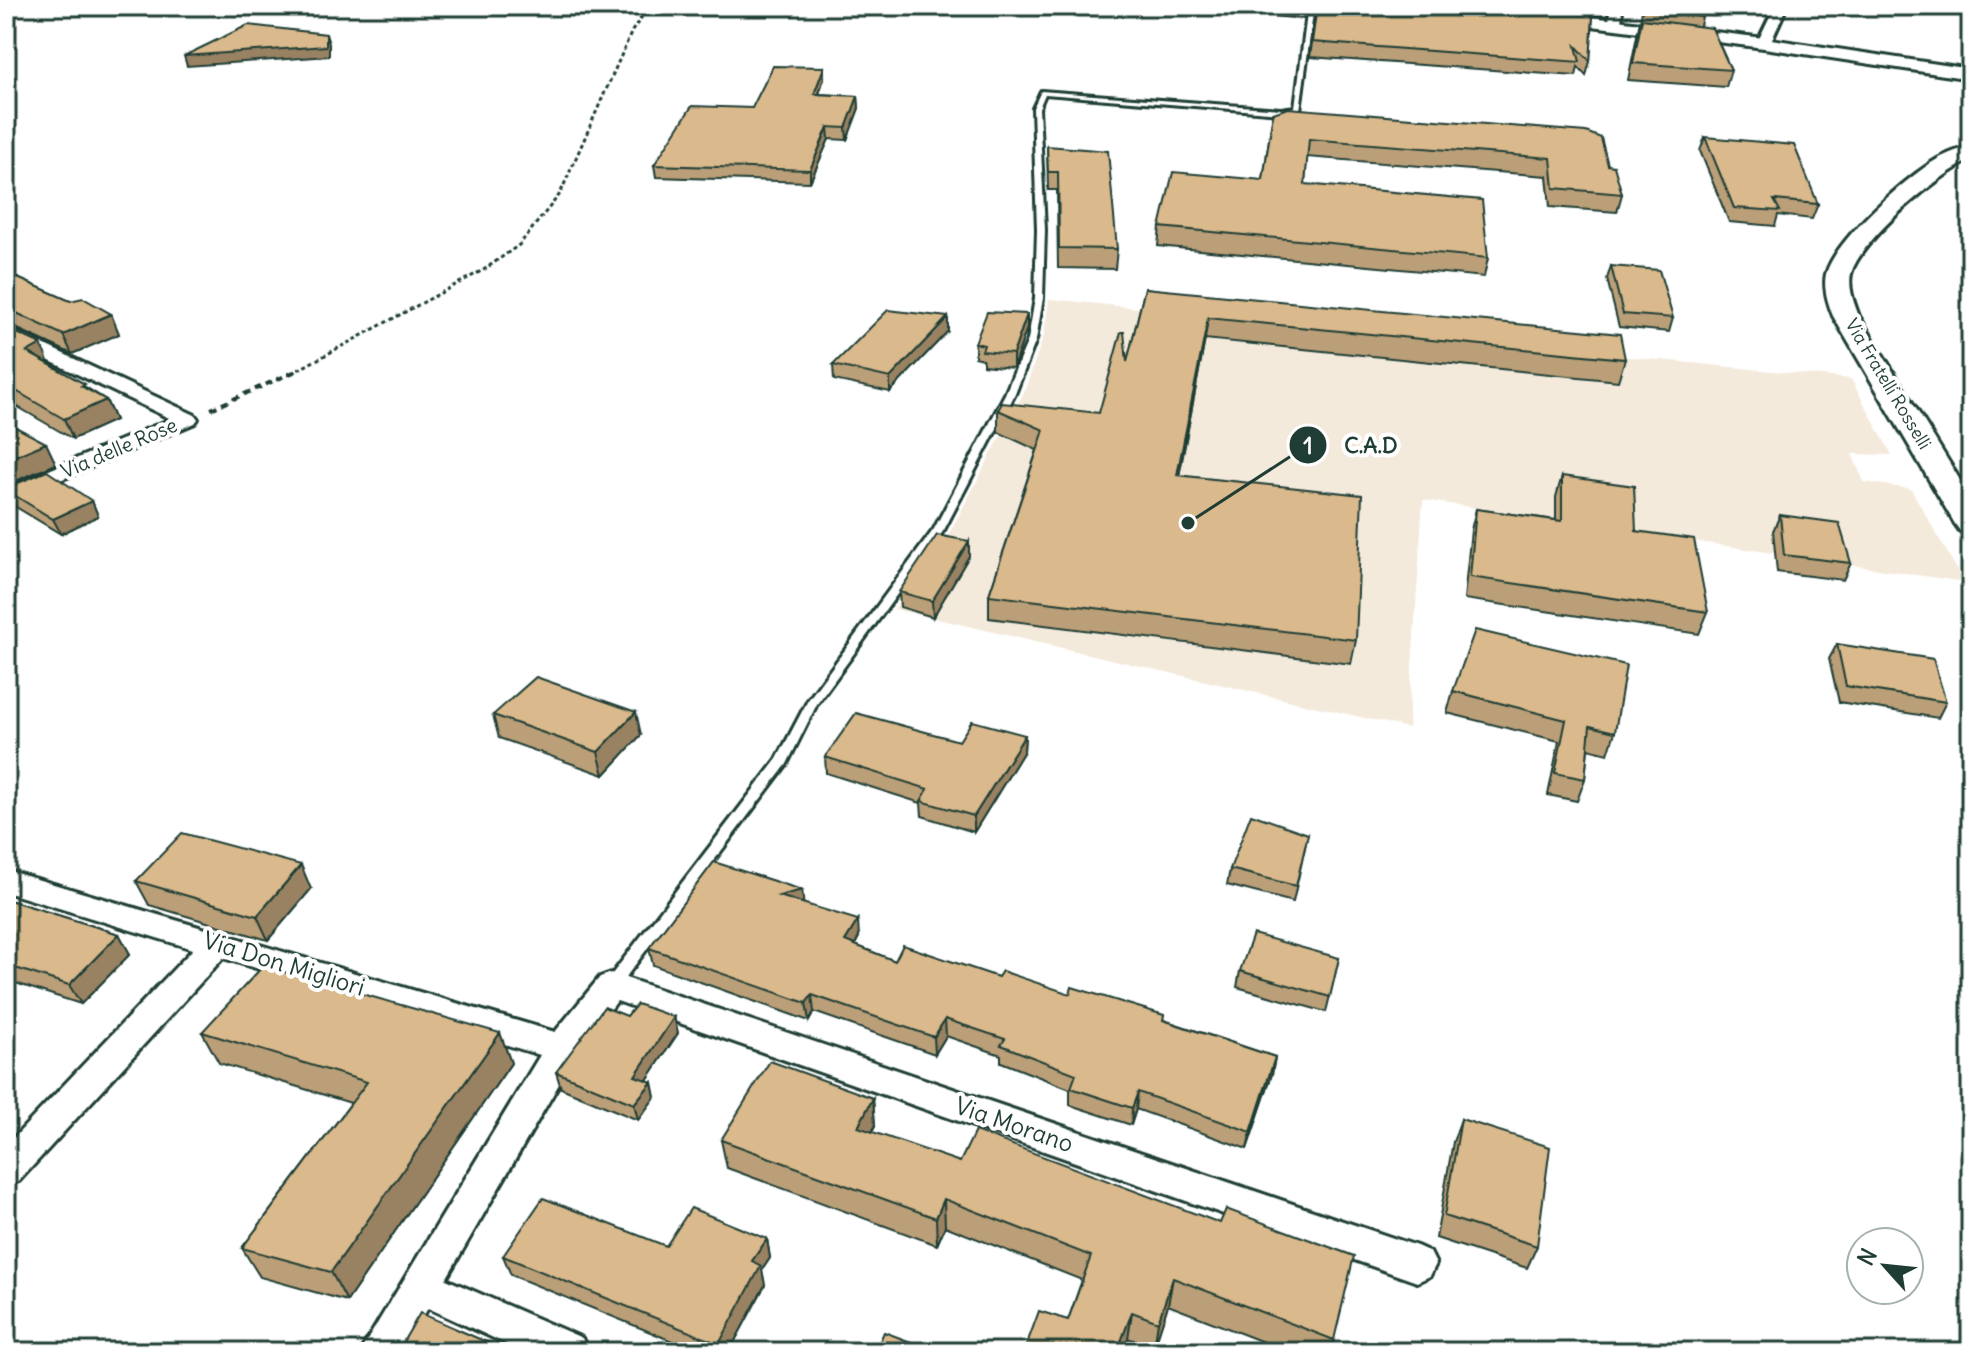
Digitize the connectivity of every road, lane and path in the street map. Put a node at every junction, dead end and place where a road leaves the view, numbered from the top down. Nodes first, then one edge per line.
1 (659, 6) edge
2 (1311, 6) edge
3 (1616, 6) edge
4 (1781, 6) edge
5 (1532, 14) edge
6 (1616, 24) junction
7 (1764, 43) junction
8 (1971, 74) edge
9 (1971, 153) edge
10 (6, 333) edge
11 (188, 419) junction
12 (6, 496) edge
13 (1971, 524) edge
14 (6, 881) edge
15 (217, 944) junction
16 (611, 986) junction
17 (562, 1048) junction
18 (6, 1170) edge
19 (1417, 1264) dead end
20 (420, 1286) junction
21 (380, 1352) edge
22 (568, 1352) edge

1 - 11 path
2 - 16 lane
3 - 6 street
4 - 7 street
5 - 6 street
6 - 7 street
7 - 8 street
9 - 13 main road, Via Fratelli Rosselli
10 - 11 street
11 - 12 street, Via delle Rose
14 - 15 street, Via Don Migliori
15 - 17 street, Via Don Migliori
15 - 18 street
16 - 17 street
16 - 19 street, Via Morano
17 - 20 street
20 - 21 street
20 - 22 street

